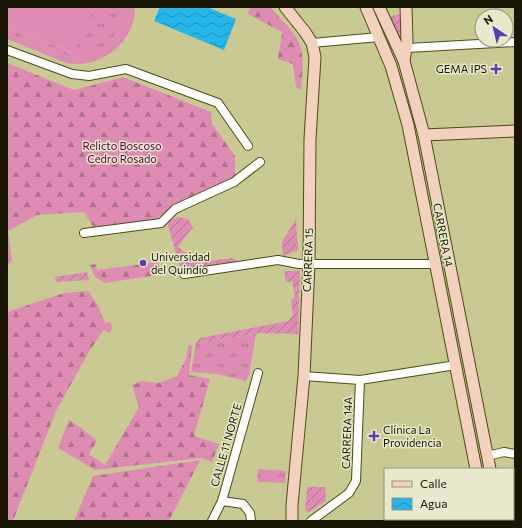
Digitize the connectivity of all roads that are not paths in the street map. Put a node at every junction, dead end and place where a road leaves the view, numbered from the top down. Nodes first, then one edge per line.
1 (285, 7) edge
2 (366, 7) edge
3 (379, 7) edge
4 (406, 7) edge
5 (379, 37) junction
6 (515, 42) edge
7 (312, 44) junction
8 (407, 48) junction
9 (7, 50) edge
10 (404, 61) junction
11 (515, 130) edge
12 (424, 136) junction
13 (248, 146) dead end
14 (260, 162) dead end
15 (84, 233) dead end
16 (313, 263) junction
17 (436, 264) junction
18 (184, 274) dead end
19 (456, 365) junction
20 (258, 373) dead end
21 (304, 376) junction
22 (360, 380) junction
23 (515, 454) edge
24 (487, 456) junction
25 (476, 468) edge
26 (490, 468) edge
27 (222, 501) junction
28 (212, 521) edge
29 (251, 521) edge
30 (292, 521) edge
31 (311, 521) edge

1 - 7 main road, CARRERA 15
2 - 5 main road, CARRERA 14
3 - 10 main road, CARRERA 14
4 - 8 main road
5 - 7 street
5 - 17 main road, CARRERA 14
6 - 8 street
7 - 16 main road, CARRERA 15
8 - 10 main road
9 - 13 street
10 - 12 main road, CARRERA 14
11 - 12 main road
12 - 24 main road, CARRERA 14
14 - 15 street
16 - 17 street
16 - 18 street
16 - 21 main road, CARRERA 15
17 - 19 main road, CARRERA 14
19 - 22 street
19 - 25 main road, CARRERA 14
20 - 27 street, CALLE 11 NORTE
21 - 22 street
21 - 30 main road, CARRERA 15
22 - 31 street, CARRERA 14A
23 - 24 street
24 - 26 main road, CARRERA 14
27 - 28 street, CALLE 11 NORTE
27 - 29 street

